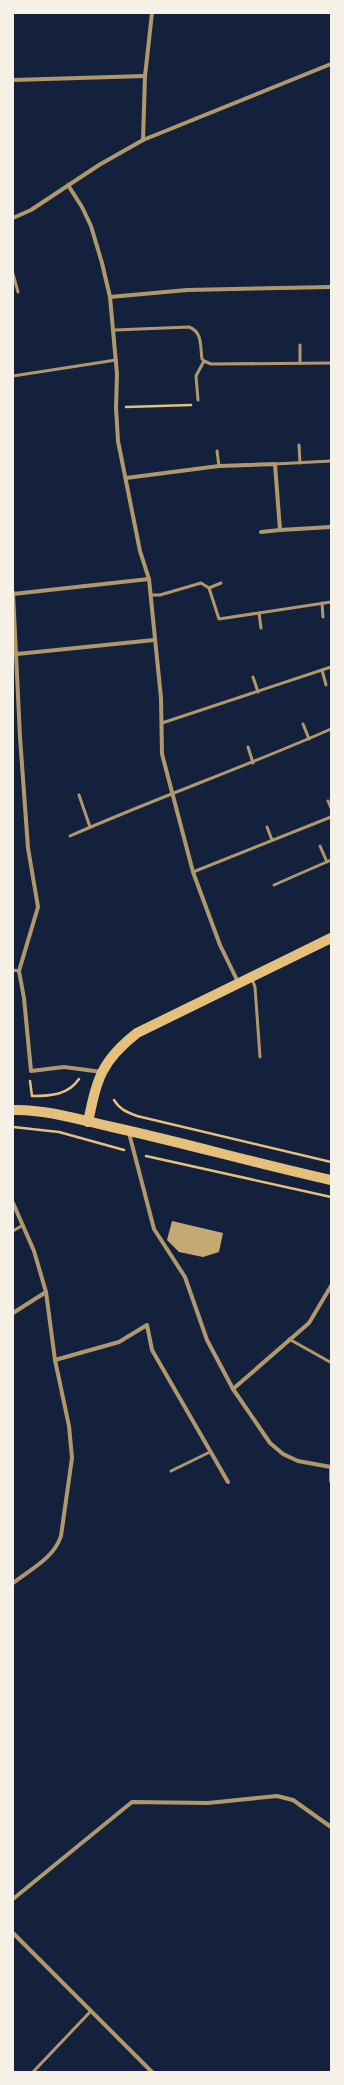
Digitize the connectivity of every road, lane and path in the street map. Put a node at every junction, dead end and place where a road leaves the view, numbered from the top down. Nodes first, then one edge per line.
1 (152, 13) edge
2 (331, 64) edge
3 (145, 76) junction
4 (13, 80) edge
5 (143, 140) junction
6 (68, 185) junction
7 (13, 218) edge
8 (13, 274) edge
9 (331, 287) edge
10 (18, 292) dead end
11 (110, 297) junction
12 (114, 330) junction
13 (300, 346) dead end
14 (116, 360) junction
15 (204, 362) junction
16 (300, 363) junction
17 (331, 363) edge
18 (13, 376) edge
19 (198, 400) joint
20 (116, 408) junction
21 (299, 445) dead end
22 (217, 451) dead end
23 (331, 461) edge
24 (300, 463) junction
25 (275, 464) junction
26 (219, 466) junction
27 (126, 478) junction
28 (331, 527) edge
29 (280, 530) junction
30 (261, 532) dead end
31 (149, 579) junction
32 (221, 583) dead end
33 (209, 588) junction
34 (13, 593) edge
35 (151, 595) junction
36 (331, 602) edge
37 (322, 603) junction
38 (259, 613) junction
39 (323, 617) dead end
40 (14, 626) edge
41 (261, 628) dead end
42 (154, 640) junction
43 (17, 654) junction
44 (331, 667) edge
45 (322, 670) junction
46 (253, 677) dead end
47 (326, 685) dead end
48 (258, 692) junction
49 (162, 723) junction
50 (303, 724) dead end
51 (331, 729) edge
52 (309, 739) junction
53 (248, 747) dead end
54 (253, 763) junction
55 (172, 793) junction
56 (78, 795) dead end
57 (328, 801) dead end
58 (331, 808) edge
59 (331, 817) edge
60 (90, 826) junction
61 (267, 827) dead end
62 (70, 836) dead end
63 (272, 840) junction
64 (320, 846) dead end
65 (331, 860) edge
66 (327, 862) junction
67 (193, 872) junction
68 (274, 885) dead end
69 (331, 938) edge
70 (13, 970) edge
71 (19, 971) junction
72 (251, 977) junction
73 (239, 983) junction
74 (260, 1057) dead end
75 (31, 1071) junction
76 (102, 1072) junction
77 (70, 1089) dead end
78 (114, 1100) dead end
79 (13, 1110) edge
80 (88, 1122) junction
81 (13, 1127) edge
82 (128, 1130) junction
83 (134, 1153) junction
84 (331, 1162) edge
85 (331, 1180) edge
86 (331, 1197) edge
87 (13, 1203) edge
88 (23, 1225) junction
89 (13, 1231) edge
90 (331, 1286) edge
91 (46, 1292) junction
92 (13, 1313) edge
93 (289, 1339) junction
94 (55, 1360) junction
95 (330, 1362) dead end
96 (233, 1389) junction
97 (210, 1452) junction
98 (331, 1467) edge
99 (171, 1471) dead end
100 (331, 1480) edge
101 (228, 1482) dead end
102 (13, 1583) edge
103 (331, 1827) edge
104 (13, 1899) edge
105 (13, 1933) edge
106 (90, 2012) junction
107 (33, 2072) edge
108 (152, 2072) edge

1 - 3 street
2 - 5 street
3 - 4 street
3 - 5 street
5 - 6 street
6 - 7 street
6 - 11 street
8 - 10 lane
9 - 11 street
11 - 12 street
12 - 14 street
12 - 15 lane
13 - 16 lane
14 - 18 lane
14 - 20 street
15 - 16 lane
15 - 19 lane
16 - 17 lane
19 - 20 path
20 - 27 street
21 - 24 lane
22 - 26 lane
23 - 24 lane
24 - 25 lane
25 - 26 street
25 - 29 street
26 - 27 street
27 - 31 street
28 - 29 street
29 - 30 street
31 - 34 street
31 - 35 street
32 - 33 lane
33 - 35 lane
33 - 38 lane
34 - 40 street
35 - 42 street
36 - 37 lane
37 - 38 lane
37 - 39 lane
38 - 41 lane
40 - 43 street
42 - 43 street
42 - 49 street
43 - 71 street
44 - 45 lane
45 - 47 lane
45 - 48 lane
46 - 48 lane
48 - 49 lane
49 - 55 street
50 - 52 lane
51 - 52 lane
52 - 54 lane
53 - 54 lane
54 - 55 lane
55 - 60 lane
55 - 67 street
56 - 60 lane
57 - 58 lane
59 - 63 lane
60 - 62 lane
61 - 63 lane
63 - 67 lane
64 - 66 lane
65 - 66 lane
66 - 68 lane
67 - 73 street
69 - 72 main road
70 - 71 lane
71 - 75 street
72 - 73 main road
72 - 74 lane
73 - 76 main road
75 - 76 street
75 - 77 path
76 - 80 main road
78 - 84 path
79 - 80 main road
80 - 82 main road
81 - 83 path
82 - 83 street
82 - 85 main road
83 - 86 path
83 - 96 street
87 - 88 street
88 - 89 lane
88 - 91 street
90 - 93 street
91 - 92 street
91 - 94 street
93 - 95 lane
93 - 96 street
94 - 97 street
94 - 102 street
96 - 98 street
97 - 99 lane
97 - 101 street
98 - 100 street
103 - 104 street
105 - 106 street
106 - 107 lane
106 - 108 street

